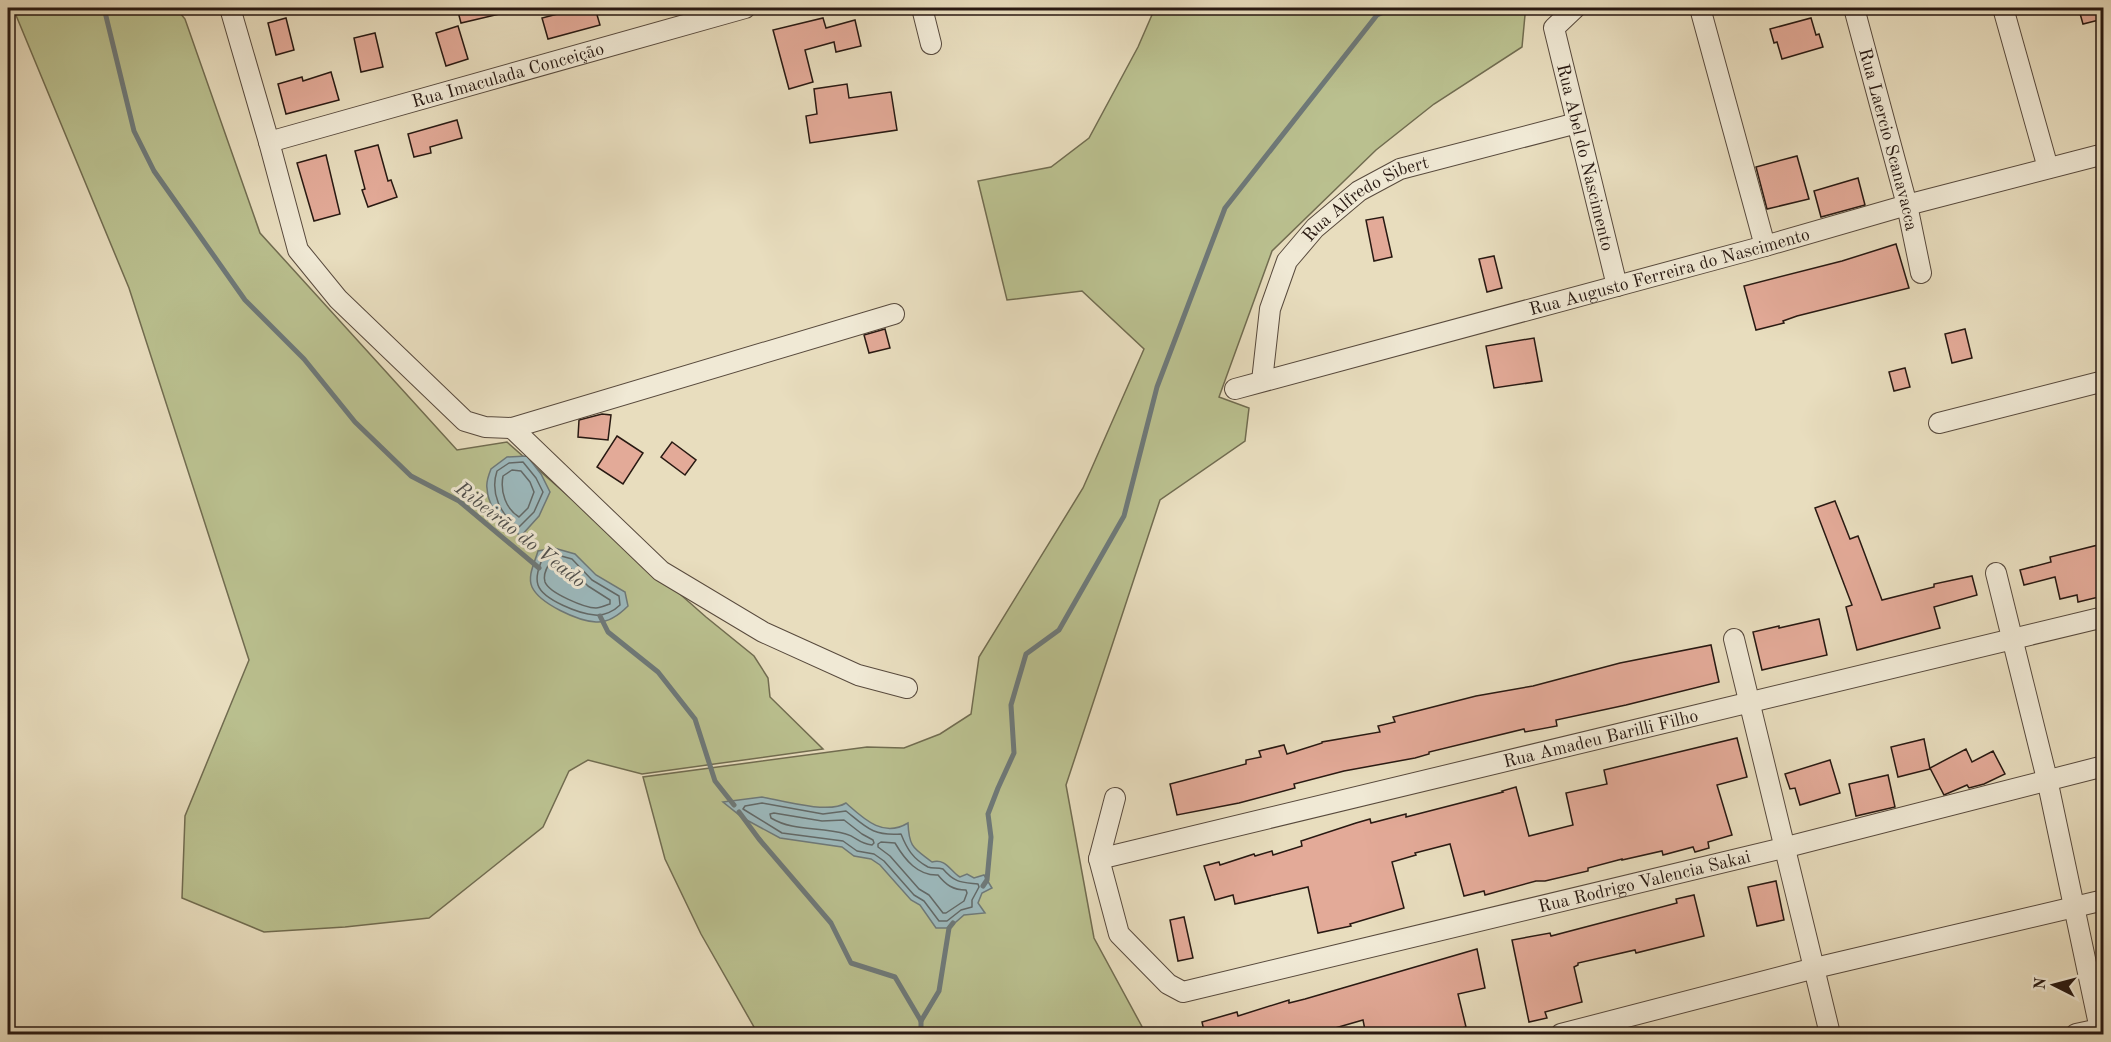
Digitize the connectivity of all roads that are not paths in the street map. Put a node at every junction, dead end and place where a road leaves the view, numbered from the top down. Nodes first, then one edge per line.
1 (230, 8) edge
2 (745, 8) edge
3 (922, 8) edge
4 (1575, 8) edge
5 (1700, 8) edge
6 (1854, 8) edge
7 (2003, 8) edge
8 (931, 44) dead end
9 (1577, 123) junction
10 (269, 142) junction
11 (2103, 154) edge
12 (2048, 168) junction
13 (1907, 205) junction
14 (1765, 246) junction
15 (1921, 273) dead end
16 (1617, 286) junction
17 (894, 314) dead end
18 (1262, 381) junction
19 (2103, 381) edge
20 (1235, 388) dead end
21 (1939, 423) dead end
22 (512, 428) junction
23 (1996, 573) dead end
24 (2103, 617) edge
25 (1734, 639) dead end
26 (2012, 640) junction
27 (907, 688) dead end
28 (1749, 704) junction
29 (2103, 766) edge
30 (2047, 779) junction
31 (1114, 798) dead end
32 (1784, 848) junction
33 (1099, 859) junction
34 (2103, 900) edge
35 (2073, 908) junction
36 (1815, 968) junction
37 (2101, 1031) edge
38 (1561, 1035) edge
39 (1830, 1035) edge
40 (2076, 1035) edge

1 - 10 street
2 - 10 street, Rua Imaculada Conceição
3 - 8 street
4 - 9 street, Rua Abel do Nascimento
5 - 14 street
6 - 13 street, Rua Laercio Scanavacca
7 - 12 street
9 - 16 street, Rua Abel do Nascimento
9 - 18 street, Rua Alfredo Sibert
10 - 22 street
11 - 12 street, Rua Augusto Ferreira do Nascimento
12 - 13 street, Rua Augusto Ferreira do Nascimento
13 - 14 street, Rua Augusto Ferreira do Nascimento
13 - 15 street, Rua Laercio Scanavacca
14 - 16 street, Rua Augusto Ferreira do Nascimento
16 - 18 street, Rua Augusto Ferreira do Nascimento
17 - 22 street
18 - 20 street, Rua Augusto Ferreira do Nascimento
19 - 21 street
22 - 27 street
23 - 26 street
24 - 26 street, Rua Amadeu Barilli Filho
25 - 28 street
26 - 28 street, Rua Amadeu Barilli Filho
26 - 30 street
28 - 32 street
28 - 33 street, Rua Amadeu Barilli Filho
29 - 30 street, Rua Rodrigo Valencia Sakai
30 - 32 street, Rua Rodrigo Valencia Sakai
30 - 35 street
31 - 33 street
32 - 33 street, Rua Rodrigo Valencia Sakai
32 - 36 street
34 - 35 street
35 - 36 street
35 - 37 street
36 - 38 street
36 - 39 street
37 - 40 street

